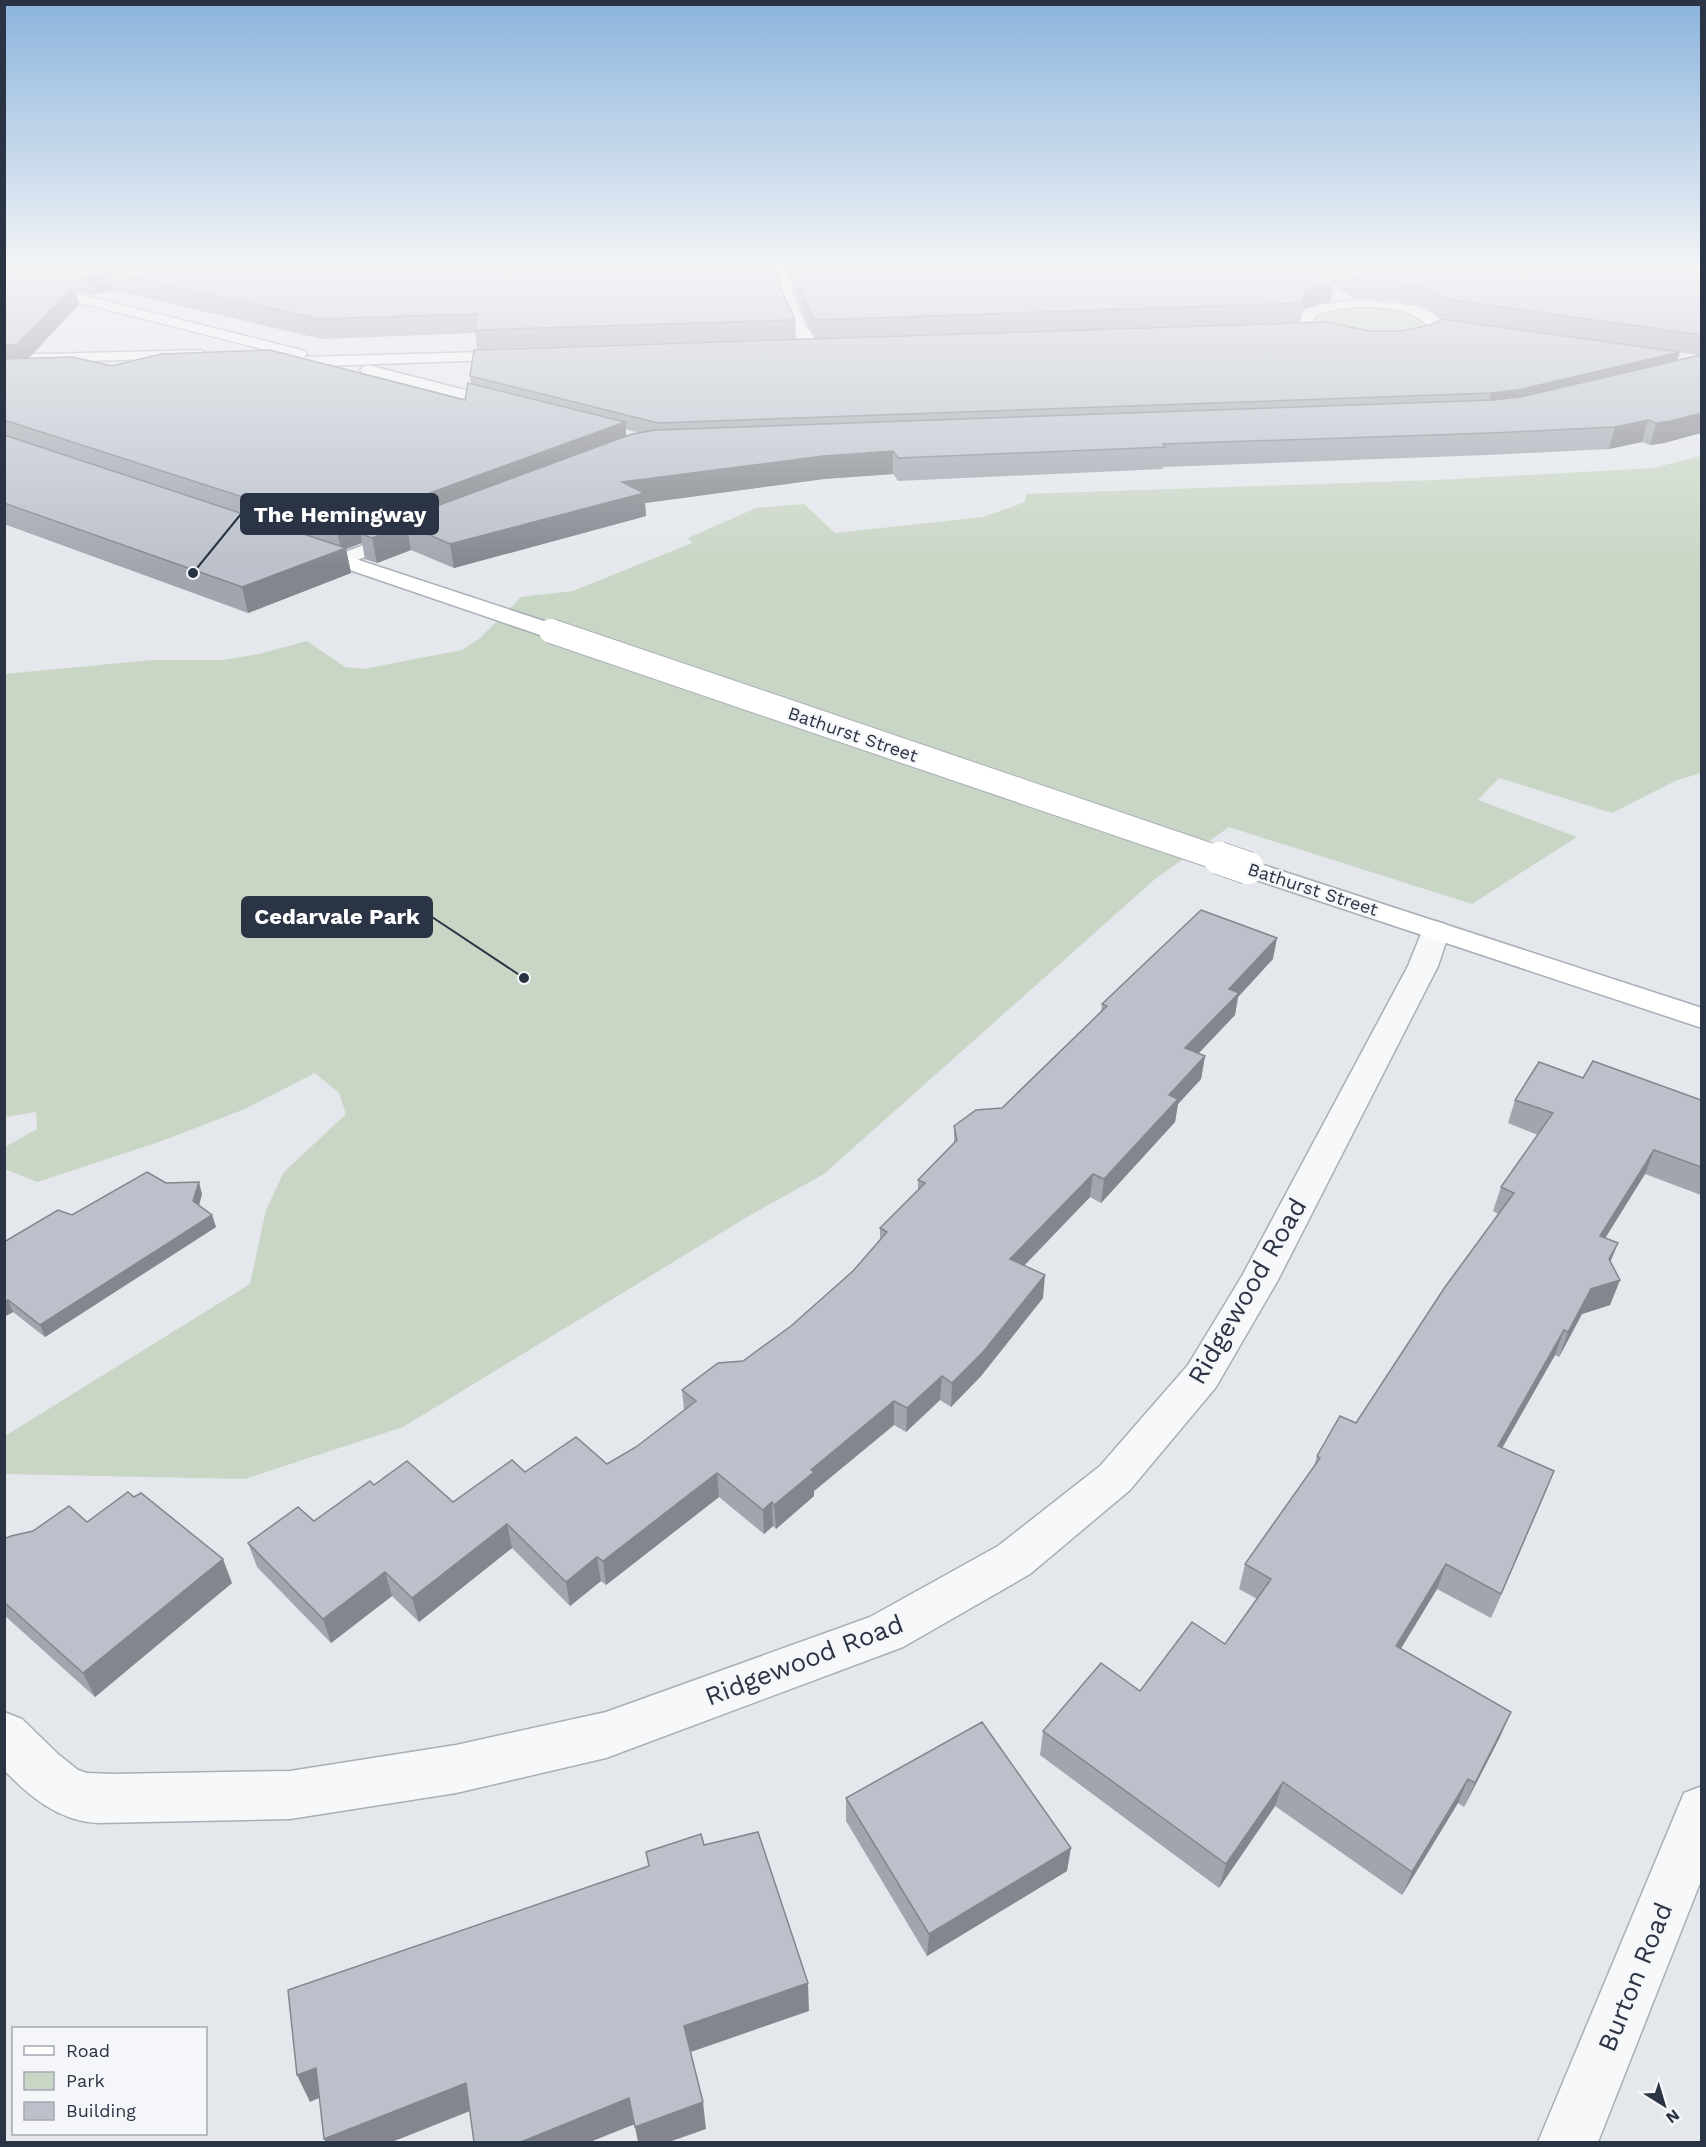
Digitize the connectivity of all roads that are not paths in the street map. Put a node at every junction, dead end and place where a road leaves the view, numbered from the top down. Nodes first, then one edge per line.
1 (65, 368) edge
2 (356, 368) edge
3 (4, 372) edge
4 (527, 411) edge
5 (418, 531) edge
6 (285, 541) edge
7 (341, 560) junction
8 (1435, 930) junction
9 (1701, 1019) edge
10 (4, 1735) edge
11 (1701, 1811) edge
12 (1568, 2142) edge

1 - 3 street
2 - 4 street
5 - 7 street
6 - 7 main road, Bathurst Street
7 - 8 main road, Bathurst Street, bridge
8 - 9 main road, Bathurst Street
8 - 10 street, Ridgewood Road
11 - 12 street, Burton Road

